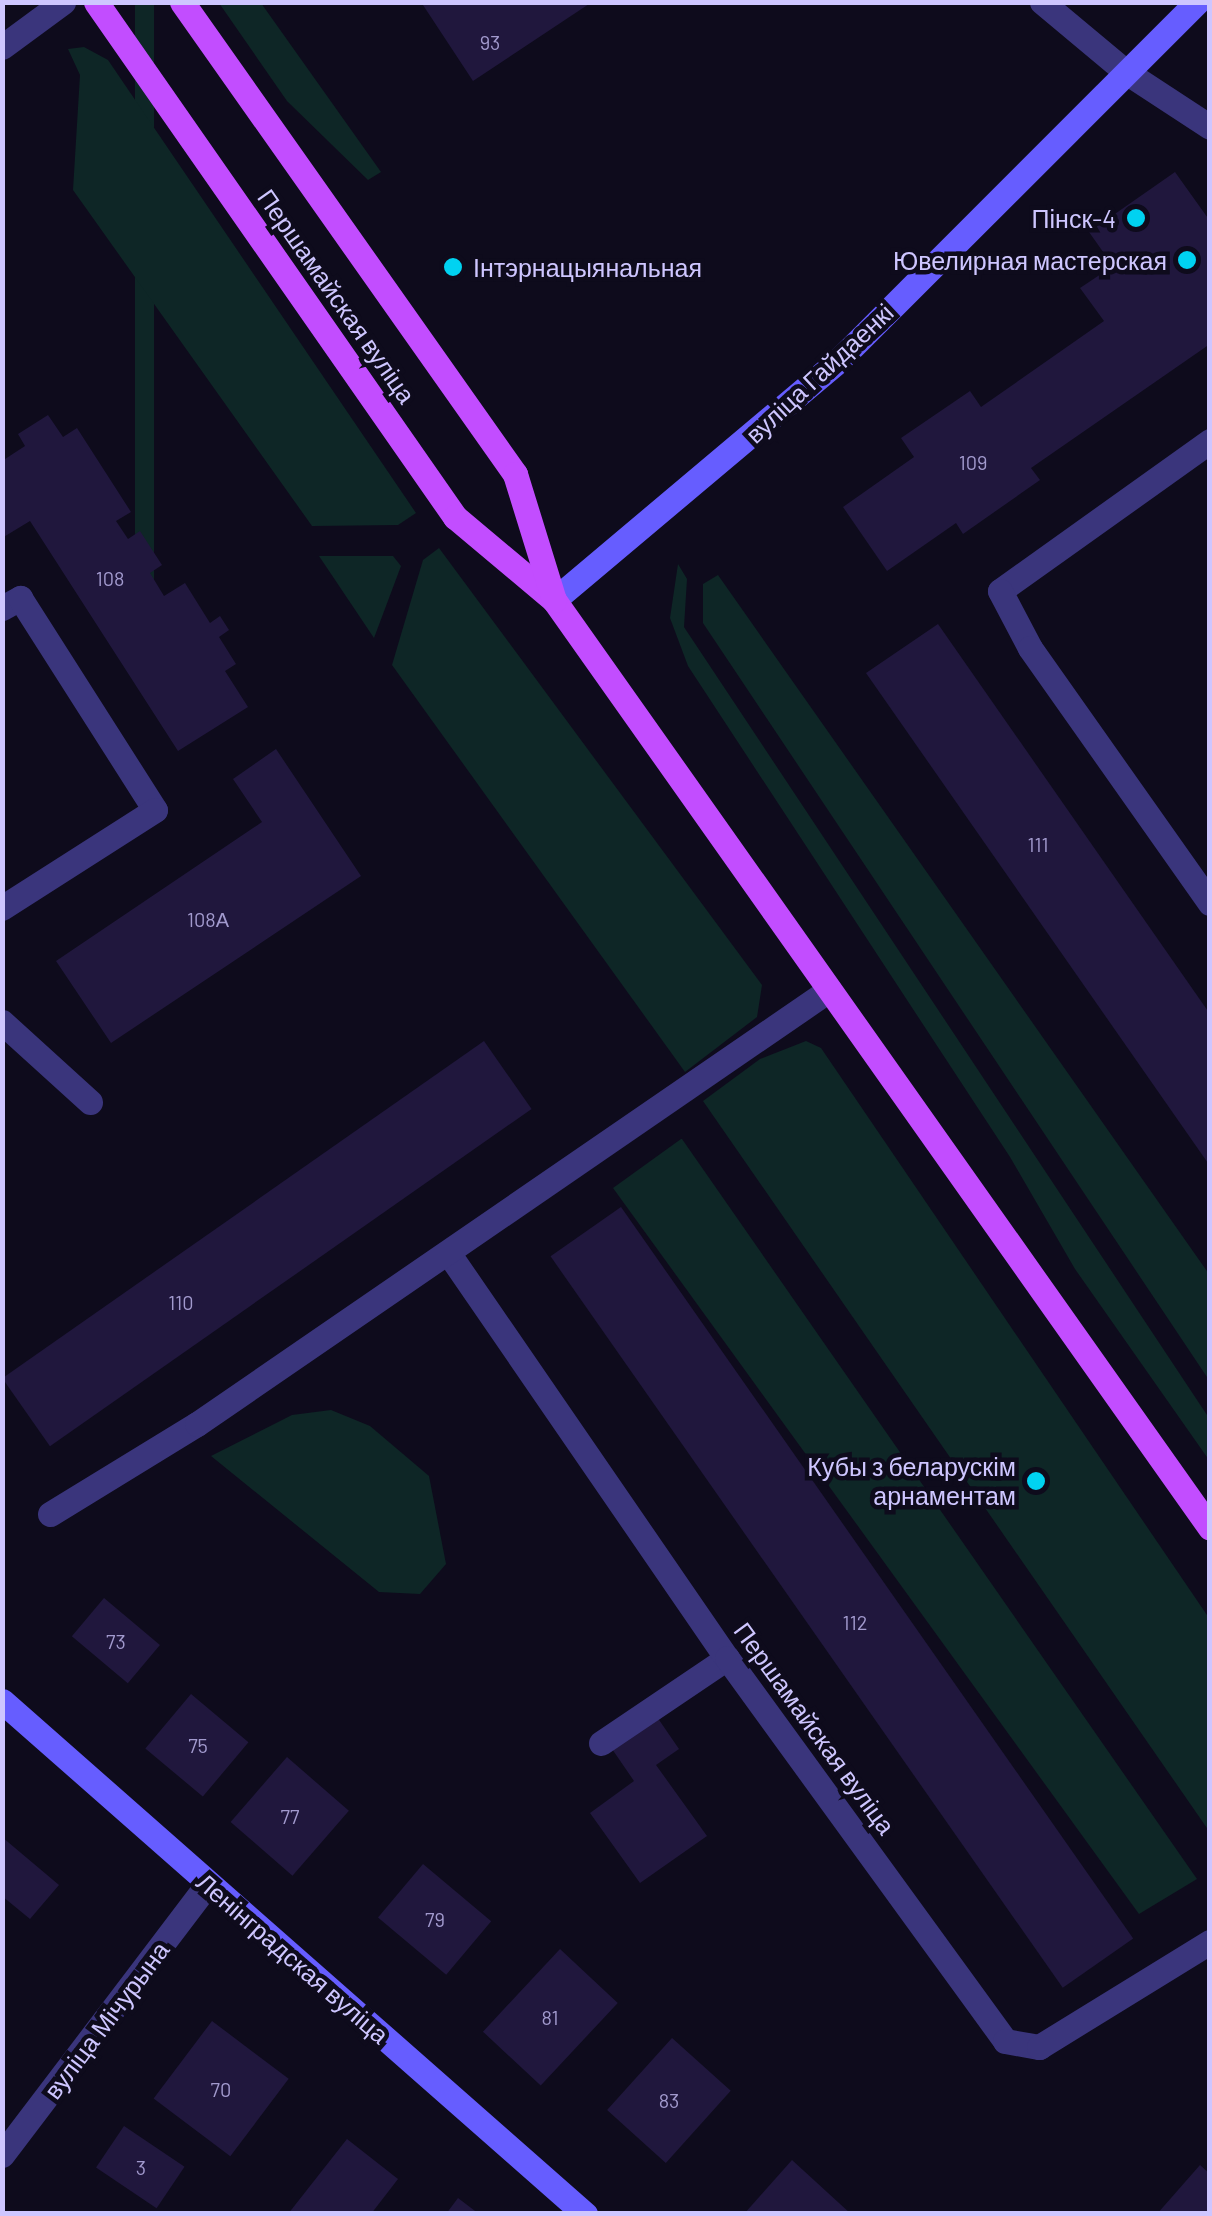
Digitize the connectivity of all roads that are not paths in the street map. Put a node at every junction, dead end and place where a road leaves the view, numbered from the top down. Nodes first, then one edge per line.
1 (63, 2) edge
2 (96, 2) edge
3 (182, 2) edge
4 (1042, 2) edge
5 (1197, 2) edge
6 (2, 46) edge
7 (1126, 72) junction
8 (1210, 126) edge
9 (1210, 441) edge
10 (554, 600) junction
11 (2, 608) edge
12 (1210, 903) edge
13 (2, 908) edge
14 (830, 990) junction
15 (2, 1022) edge
16 (90, 1102) dead end
17 (449, 1254) junction
18 (50, 1514) dead end
19 (1210, 1528) edge
20 (726, 1658) junction
21 (2, 1700) edge
22 (601, 1743) dead end
23 (208, 1884) junction
24 (1210, 1942) edge
25 (2, 2156) edge
26 (585, 2214) edge

1 - 6 street
2 - 10 main road, Першамайская вуліца
3 - 10 main road, Першамайская вуліца
4 - 7 street
5 - 7 street, вуліца Гайдаенкі
7 - 8 street
7 - 10 street, вуліца Гайдаенкі
9 - 12 street
10 - 14 main road, Першамайская вуліца
11 - 13 street
14 - 17 street
14 - 19 main road, Першамайская вуліца
15 - 16 street
17 - 18 street
17 - 20 street, Першамайская вуліца
20 - 22 street
20 - 24 street, Першамайская вуліца
21 - 23 street, Ленінградская вуліца
23 - 25 street, вуліца Мічурына
23 - 26 street, Ленінградская вуліца

